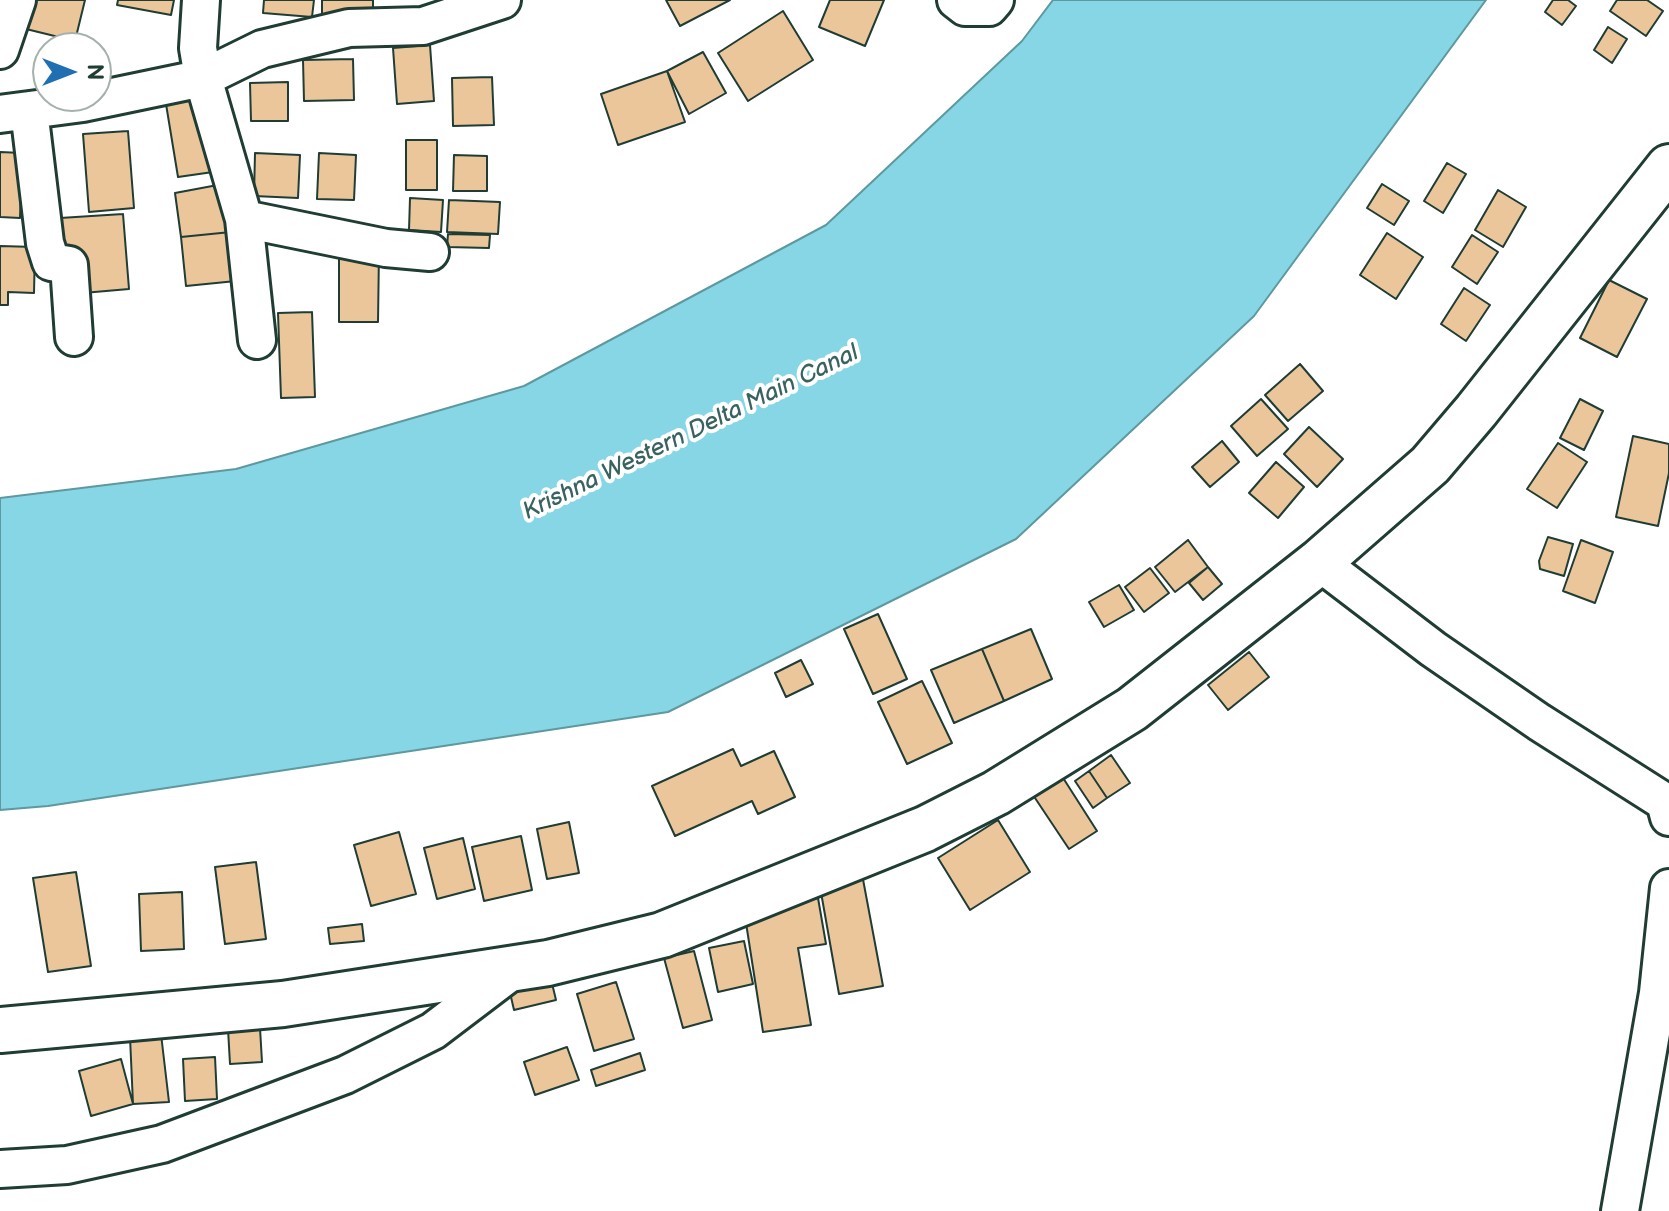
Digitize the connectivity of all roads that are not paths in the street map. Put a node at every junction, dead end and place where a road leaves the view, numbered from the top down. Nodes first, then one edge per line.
1 (17, 0) edge
2 (201, 0) edge
3 (502, 0) edge
4 (956, 0) edge
5 (995, 0) edge
6 (423, 13) edge
7 (0, 50) edge
8 (203, 78) junction
9 (14, 112) edge
10 (1669, 167) edge
11 (244, 219) junction
12 (430, 252) dead end
13 (74, 337) dead end
14 (257, 340) dead end
15 (1319, 562) junction
16 (1668, 799) edge
17 (1669, 888) edge
18 (516, 968) junction
19 (1662, 1012) edge
20 (0, 1030) edge
21 (0, 1169) edge
22 (1620, 1211) edge

1 - 7 street
2 - 8 street
3 - 6 street
4 - 5 street
6 - 8 street
8 - 9 street
8 - 11 street
9 - 13 street
10 - 15 main road
11 - 12 street
11 - 14 street
15 - 16 street
15 - 18 main road
17 - 19 street
18 - 20 main road
18 - 21 street
19 - 22 street

